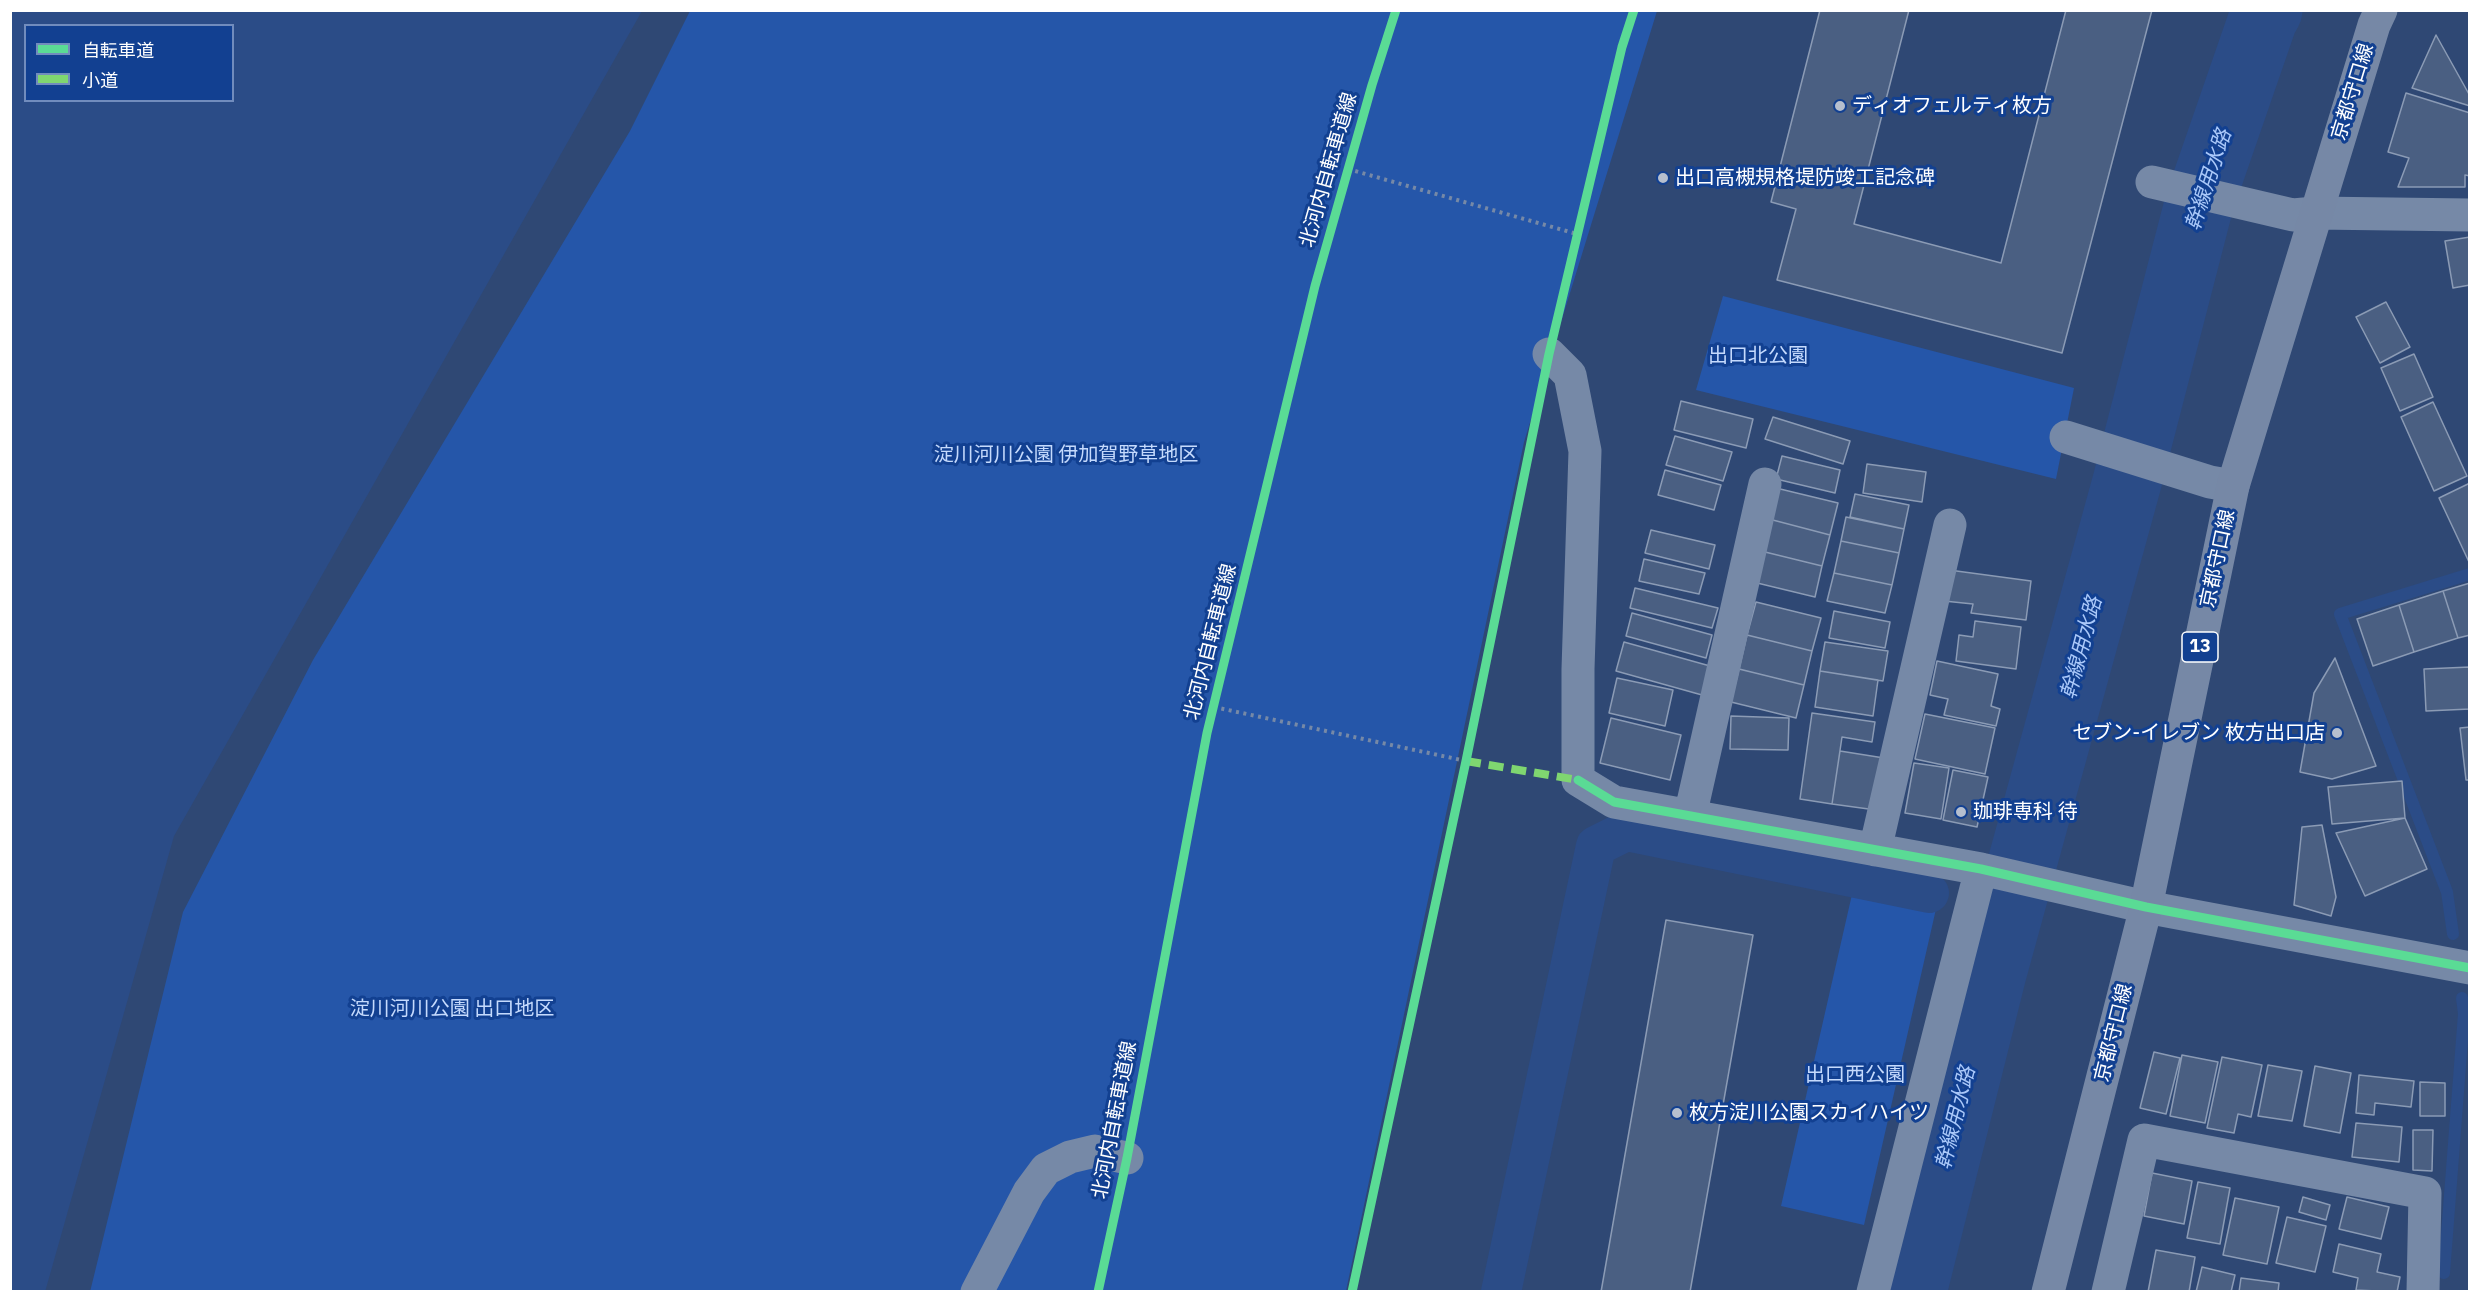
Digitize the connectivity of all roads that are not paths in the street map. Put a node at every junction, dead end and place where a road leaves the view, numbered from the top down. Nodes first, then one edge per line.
1 (2381, 10) edge
2 (2152, 182) dead end
3 (2304, 214) junction
4 (2469, 215) edge
5 (1550, 354) dead end
6 (2066, 437) dead end
7 (1765, 484) dead end
8 (2222, 484) junction
9 (1950, 525) dead end
10 (1690, 816) junction
11 (1875, 850) junction
12 (1981, 869) junction
13 (2146, 907) junction
14 (2469, 968) edge
15 (1127, 1158) dead end
16 (977, 1292) edge
17 (1873, 1292) edge
18 (2048, 1292) edge
19 (2108, 1292) edge
20 (2423, 1292) edge

1 - 3 main road, 京都守口線 / 13
2 - 3 street
3 - 4 street
3 - 8 main road, 京都守口線 / 13
5 - 10 street
6 - 8 street
7 - 10 street
8 - 13 main road, 京都守口線 / 13
9 - 11 street
10 - 11 street
11 - 12 street
12 - 13 street
12 - 17 street
13 - 14 street
13 - 18 main road, 京都守口線 / 13
15 - 16 street
19 - 20 street

